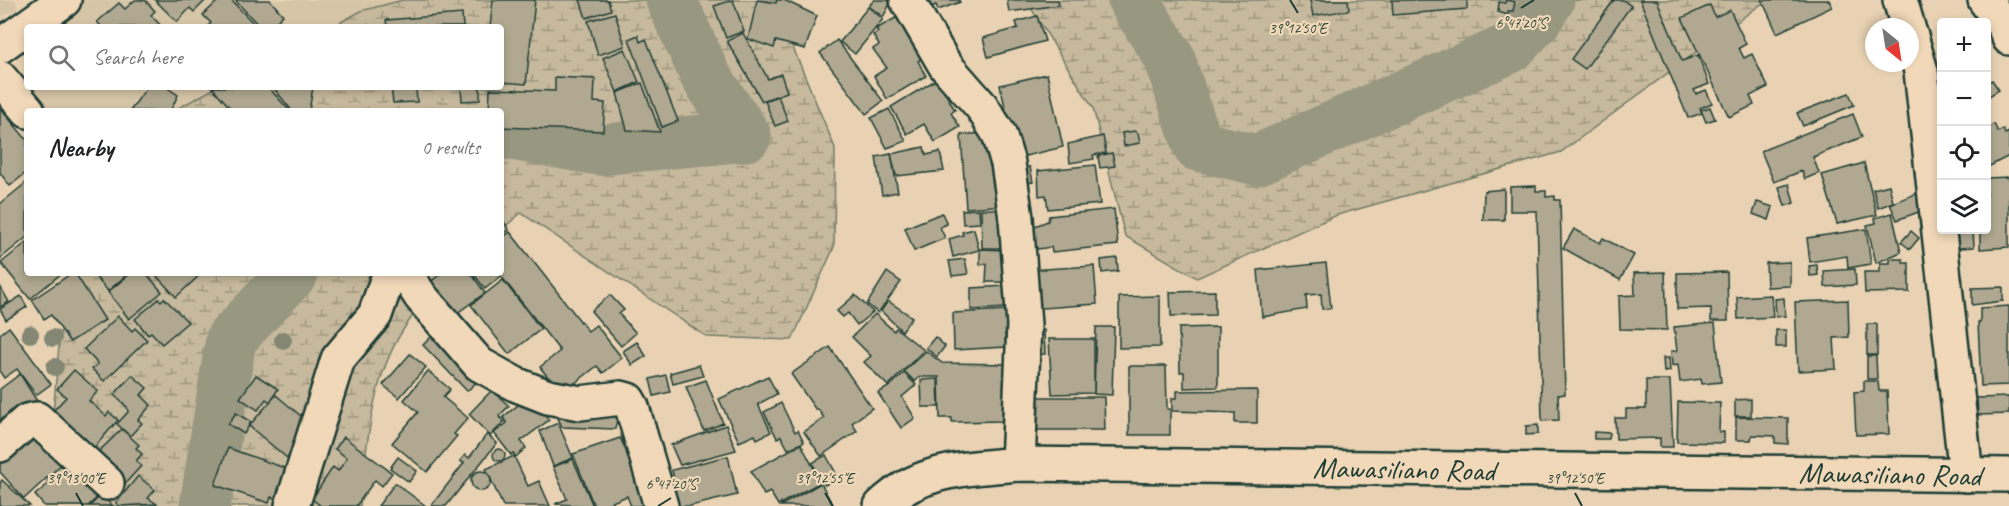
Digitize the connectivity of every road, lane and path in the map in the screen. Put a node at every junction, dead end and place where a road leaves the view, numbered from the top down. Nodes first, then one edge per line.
1 (64, 0) edge
2 (907, 0) edge
3 (1900, 0) edge
4 (1985, 0) edge
5 (1905, 18) edge
6 (31, 24) edge
7 (24, 29) edge
8 (2009, 38) edge
9 (0, 46) edge
10 (1919, 64) edge
11 (0, 78) edge
12 (25, 108) edge
13 (396, 276) edge
14 (400, 276) edge
15 (0, 445) edge
16 (1018, 464) junction
17 (1966, 475) junction
18 (2009, 475) edge
19 (107, 483) dead end
20 (292, 506) edge
21 (662, 506) edge
22 (881, 506) edge

1 - 6 street
2 - 16 street
3 - 5 street
4 - 8 street
7 - 9 street
10 - 17 street
11 - 12 street
13 - 20 street
14 - 21 street
15 - 19 street
16 - 17 street, Mawasiliano Road
16 - 22 street, Mawasiliano Road
17 - 18 street, Mawasiliano Road

